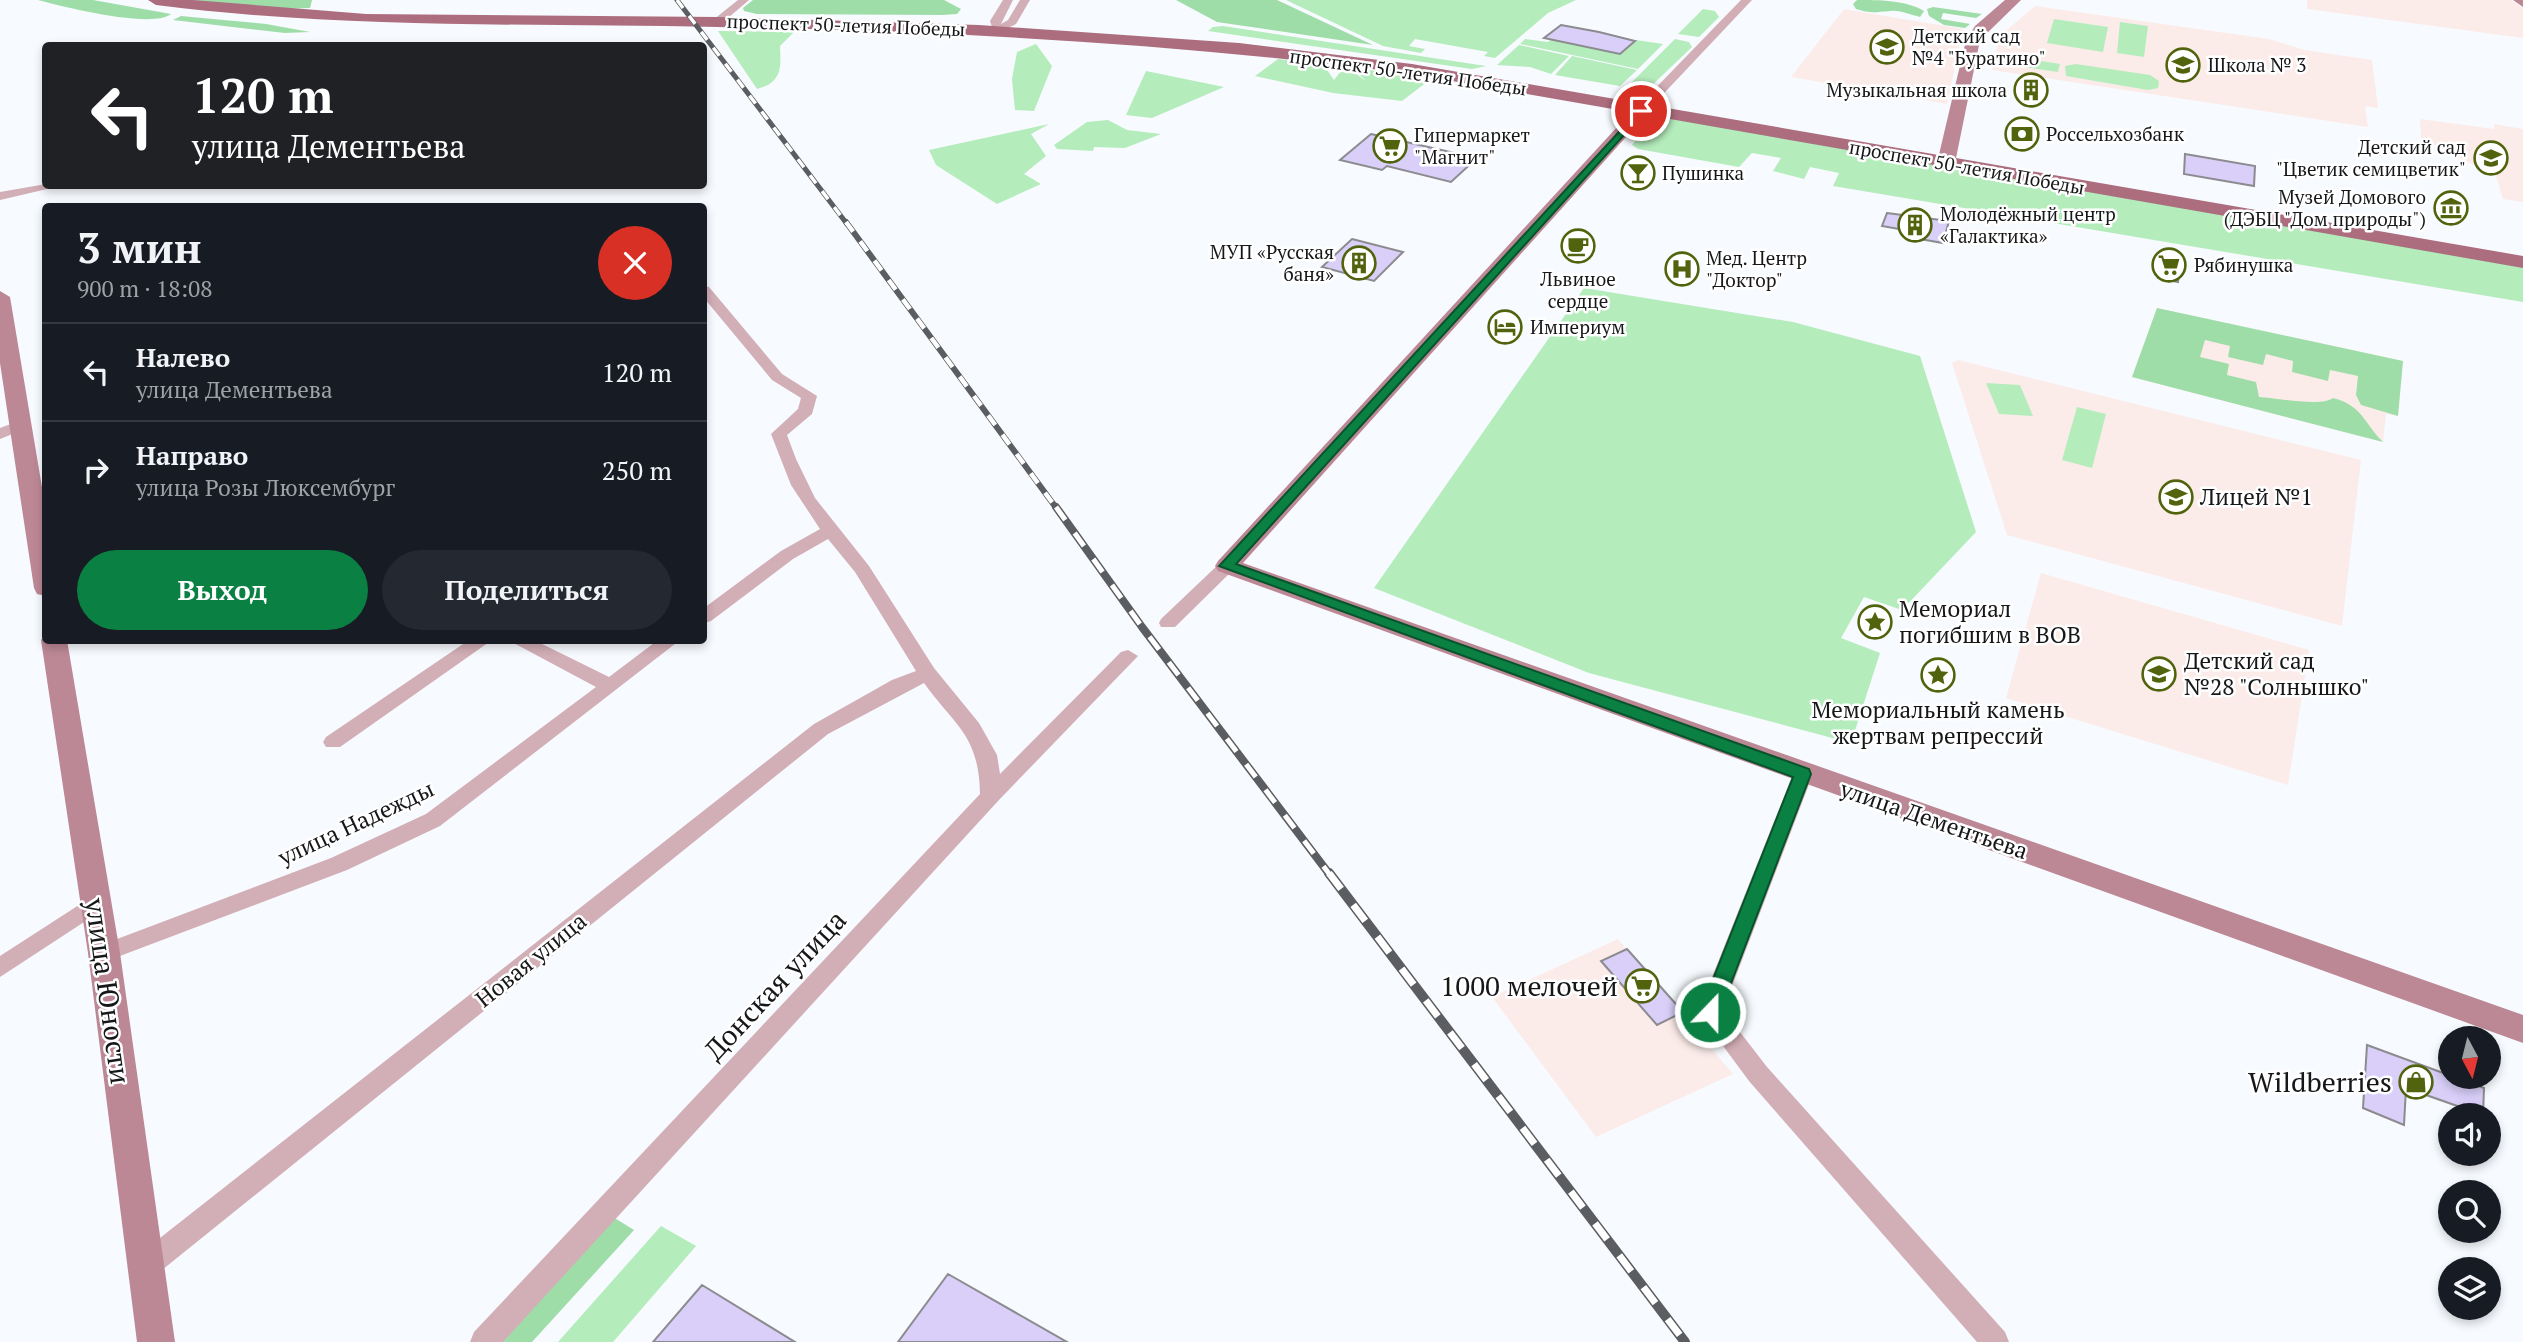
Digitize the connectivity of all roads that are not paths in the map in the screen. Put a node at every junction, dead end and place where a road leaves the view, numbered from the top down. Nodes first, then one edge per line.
1 (156, 0) edge
2 (744, 0) edge
3 (1008, 0) edge
4 (1025, 0) edge
5 (1747, 0) edge
6 (2014, 0) edge
7 (717, 22) junction
8 (1002, 25) junction
9 (1644, 107) junction
10 (1947, 159) junction
11 (42, 188) edge
12 (0, 196) edge
13 (2523, 254) edge
14 (2523, 262) edge
15 (707, 294) edge
16 (0, 302) edge
17 (10, 430) edge
18 (39, 500) edge
19 (830, 531) junction
20 (42, 538) edge
21 (1227, 566) junction
22 (707, 615) edge
23 (1168, 623) dead end
24 (55, 644) edge
25 (477, 644) edge
26 (525, 644) edge
27 (666, 644) edge
28 (1119, 663) dead end
29 (927, 674) junction
30 (610, 686) junction
31 (333, 742) dead end
32 (1803, 774) junction
33 (991, 796) junction
34 (96, 903) junction
35 (104, 953) junction
36 (0, 968) edge
37 (2523, 1029) edge
38 (147, 1265) junction
39 (156, 1342) edge
40 (484, 1342) edge
41 (1996, 1342) edge

1 - 7 main road, проспект 50-летия Победы
2 - 7 street
3 - 8 street
4 - 8 street
5 - 9 street
6 - 10 street
7 - 8 main road, проспект 50-летия Победы
8 - 9 main road, проспект 50-летия Победы
9 - 10 main road, проспект 50-летия Победы
9 - 21 street
10 - 13 main road, проспект 50-летия Победы
10 - 14 main road, проспект 50-летия Победы
11 - 12 street
15 - 19 street
16 - 17 street
17 - 18 street
18 - 20 street
19 - 22 street
19 - 29 street
21 - 23 street
21 - 32 street, улица Дементьева
24 - 34 street, улица Юности
25 - 31 street
26 - 30 street
27 - 30 street, улица Надежды
28 - 33 street, Донская улица
29 - 33 street
29 - 38 street, Новая улица
30 - 35 street, улица Надежды
32 - 37 street, улица Дементьева
32 - 41 street
33 - 40 street, Донская улица
34 - 35 street, улица Юности
34 - 36 street
35 - 38 street, улица Юности
38 - 39 street, улица Юности

